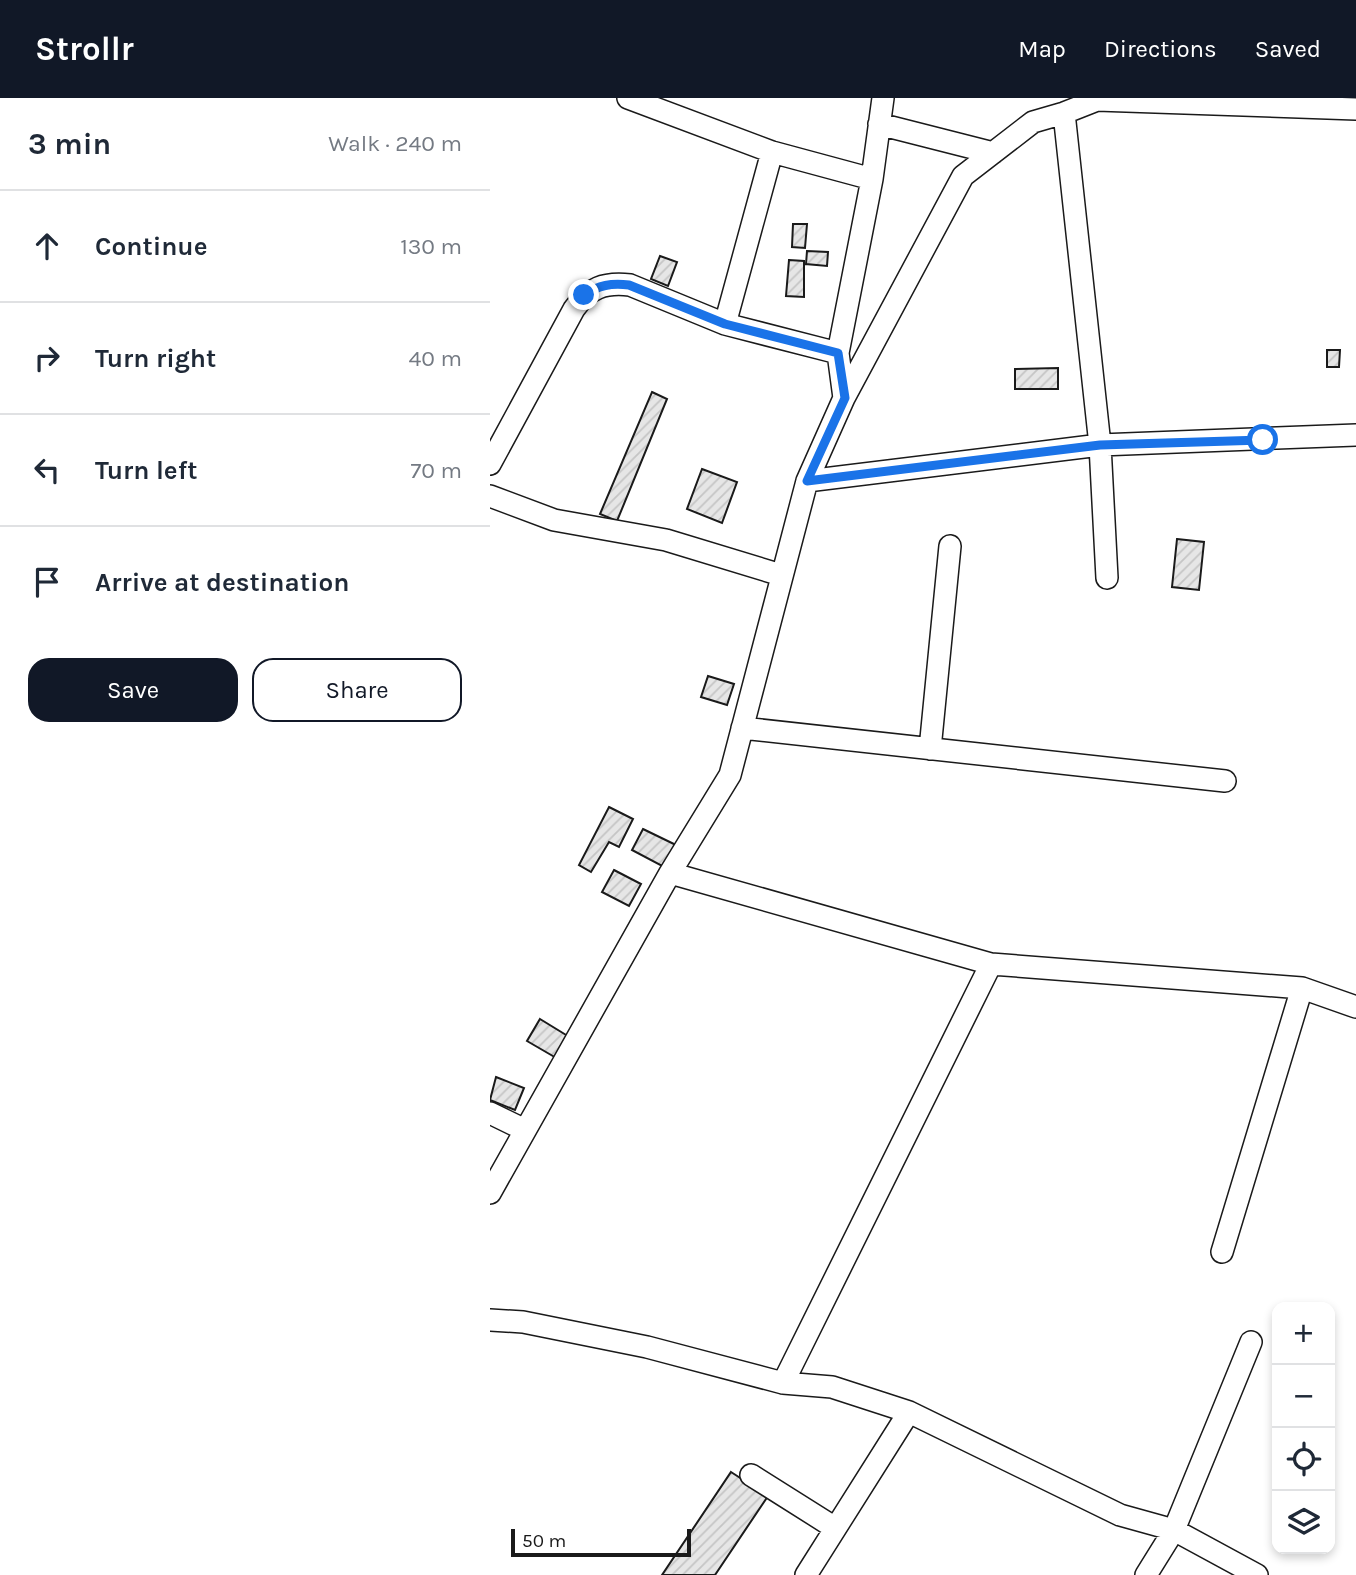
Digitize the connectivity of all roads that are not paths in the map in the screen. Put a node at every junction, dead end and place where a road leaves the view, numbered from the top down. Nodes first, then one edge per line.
1 (628, 98) edge
2 (883, 98) edge
3 (1097, 99) edge
4 (1356, 109) edge
5 (1064, 113) junction
6 (879, 124) junction
7 (772, 152) junction
8 (993, 153) junction
9 (872, 179) junction
10 (725, 324) junction
11 (838, 353) junction
12 (845, 398) junction
13 (1356, 435) edge
14 (1100, 445) junction
15 (490, 464) edge
16 (807, 481) junction
17 (490, 496) edge
18 (950, 546) dead end
19 (781, 575) junction
20 (1107, 578) dead end
21 (742, 728) junction
22 (930, 749) junction
23 (1225, 781) dead end
24 (670, 873) junction
25 (991, 964) junction
26 (1302, 988) junction
27 (1356, 1007) edge
28 (490, 1113) edge
29 (525, 1130) junction
30 (490, 1193) edge
31 (1222, 1252) dead end
32 (490, 1320) edge
33 (1251, 1342) dead end
34 (783, 1383) junction
35 (909, 1412) junction
36 (751, 1475) dead end
37 (835, 1528) junction
38 (1174, 1530) junction
39 (806, 1575) edge
40 (1146, 1575) edge
41 (1257, 1575) edge

1 - 7 street
2 - 6 street
3 - 4 street
3 - 5 street
5 - 8 street
5 - 14 street
6 - 8 street
6 - 9 street
7 - 9 street
7 - 10 street
8 - 12 street
9 - 11 street
10 - 11 street
10 - 15 street
11 - 12 street
12 - 16 street
13 - 14 street
14 - 16 street
14 - 20 street
16 - 19 street
17 - 19 street
18 - 22 street
19 - 21 street
21 - 22 street
21 - 24 street
22 - 23 street
24 - 25 street
24 - 29 street
25 - 26 street
25 - 34 street
26 - 27 street
26 - 31 street
28 - 29 street
29 - 30 street
32 - 34 street
33 - 38 street
34 - 35 street
35 - 37 street
35 - 38 street
36 - 37 street
37 - 39 street
38 - 40 street
38 - 41 street

